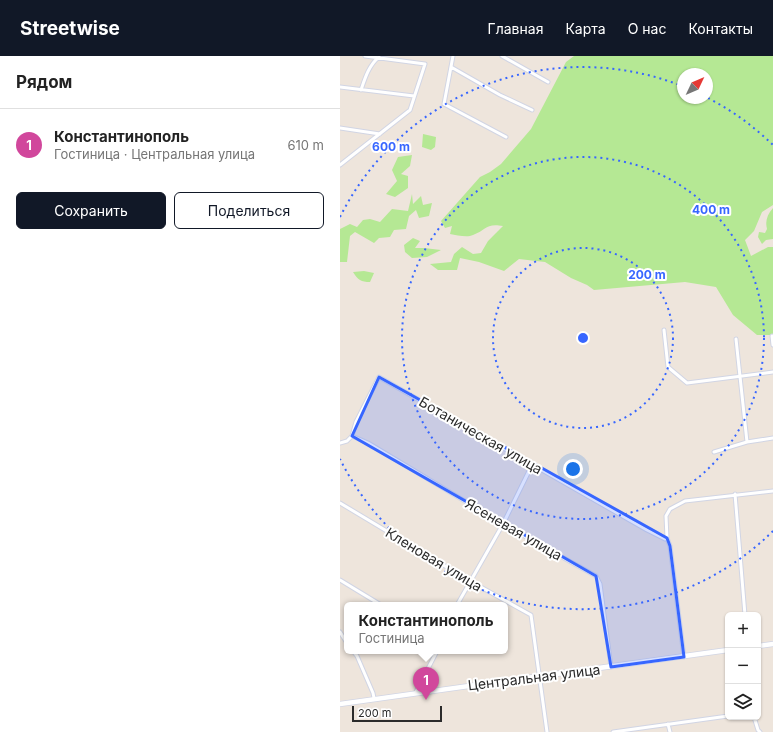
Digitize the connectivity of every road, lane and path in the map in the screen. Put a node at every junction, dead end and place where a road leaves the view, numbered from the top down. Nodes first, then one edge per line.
1 (365, 56) edge
2 (453, 56) edge
3 (502, 56) edge
4 (379, 57) edge
5 (451, 67) junction
6 (548, 82) dead end
7 (340, 87) edge
8 (361, 90) junction
9 (414, 96) junction
10 (532, 110) dead end
11 (340, 128) edge
12 (380, 134) junction
13 (506, 137) dead end
14 (340, 165) edge
15 (664, 330) dead end
16 (772, 336) dead end
17 (736, 339) dead end
18 (773, 345) edge
19 (773, 372) edge
20 (740, 376) junction
21 (352, 436) junction
22 (773, 438) edge
23 (747, 442) junction
24 (340, 443) edge
25 (714, 452) dead end
26 (532, 465) junction
27 (773, 491) edge
28 (735, 494) junction
29 (340, 503) edge
30 (503, 524) junction
31 (667, 538) junction
32 (340, 580) edge
33 (470, 581) junction
34 (376, 602) edge
35 (459, 602) edge
36 (508, 602) edge
37 (508, 602) edge
38 (745, 612) edge
39 (773, 644) edge
40 (761, 646) edge
41 (725, 650) edge
42 (355, 654) edge
43 (436, 654) edge
44 (684, 657) junction
45 (611, 667) junction
46 (540, 676) junction
47 (416, 692) junction
48 (374, 698) junction
49 (340, 704) edge
50 (725, 716) edge
51 (755, 720) edge
52 (668, 724) junction
53 (547, 732) edge
54 (613, 732) edge
55 (670, 732) edge
56 (760, 732) edge

1 - 4 street
2 - 5 street
3 - 6 street
4 - 8 street
4 - 9 street
5 - 10 street
5 - 13 street
7 - 8 street
8 - 9 street
9 - 12 street
11 - 12 street
12 - 14 street
15 - 20 street
16 - 18 street
17 - 20 street
19 - 20 street
20 - 23 street
21 - 24 street
21 - 26 street, Ботаническая улица
21 - 30 street, Ясеневая улица
22 - 23 street
23 - 25 street
26 - 30 street
26 - 31 street, Ботаническая улица
27 - 28 street
28 - 31 street
28 - 38 street
29 - 33 street, Кленовая улица
30 - 33 street
30 - 45 street, Ясеневая улица
31 - 44 street
32 - 34 street
33 - 35 street
33 - 37 street, Кленовая улица
36 - 46 street, Кленовая улица
39 - 40 street
41 - 44 street, Центральная улица
42 - 48 street
43 - 47 street
44 - 45 street, Центральная улица
45 - 46 street, Центральная улица
46 - 47 street, Центральная улица
46 - 53 street, Кленовая улица
47 - 48 street, Центральная улица
48 - 49 street, Центральная улица
50 - 52 street
51 - 56 street
52 - 54 street
52 - 55 street

